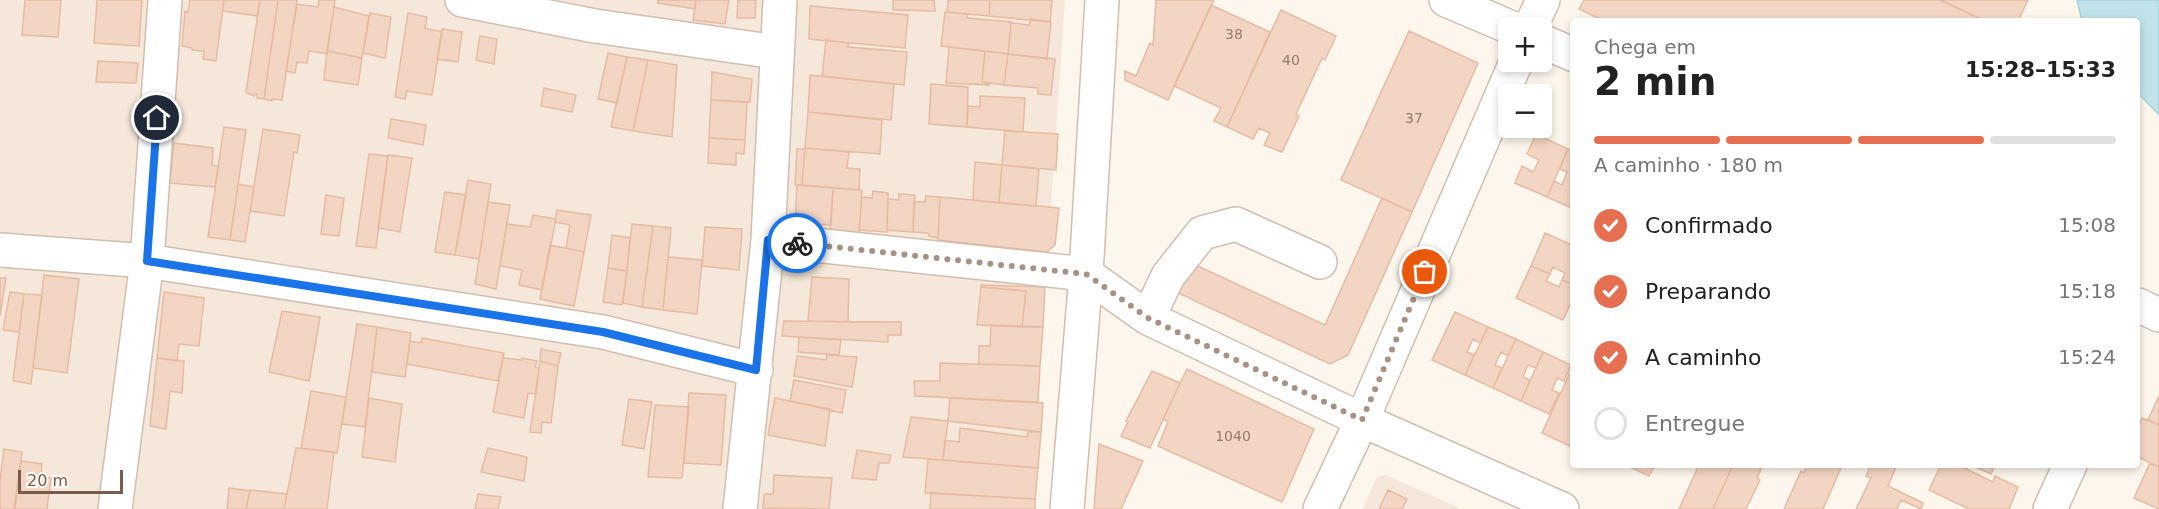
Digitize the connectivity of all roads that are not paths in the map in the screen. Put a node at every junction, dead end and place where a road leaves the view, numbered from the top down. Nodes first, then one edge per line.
1 (165, 0) edge
2 (462, 0) edge
3 (780, 0) edge
4 (1102, 0) edge
5 (1446, 0) edge
6 (1543, 0) edge
7 (1535, 18) edge
8 (1498, 22) edge
9 (1552, 45) edge
10 (776, 52) junction
11 (1570, 53) edge
12 (1512, 72) edge
13 (768, 240) junction
14 (0, 250) edge
15 (147, 261) junction
16 (1320, 262) dead end
17 (1086, 274) junction
18 (1148, 318) junction
19 (756, 370) junction
20 (1362, 420) junction
21 (2069, 468) edge
22 (115, 509) edge
23 (740, 509) edge
24 (1068, 509) edge
25 (1320, 509) edge
26 (1562, 509) edge
27 (2050, 509) edge

1 - 15 street
2 - 10 street
3 - 10 street
4 - 17 street
5 - 8 street
6 - 7 street
9 - 11 street
10 - 13 street
12 - 20 street
13 - 17 street
13 - 19 street
14 - 15 street
15 - 19 street
15 - 22 street
16 - 18 street
17 - 18 street
17 - 24 street
18 - 20 street
19 - 23 street
20 - 25 street
20 - 26 street
21 - 27 street

